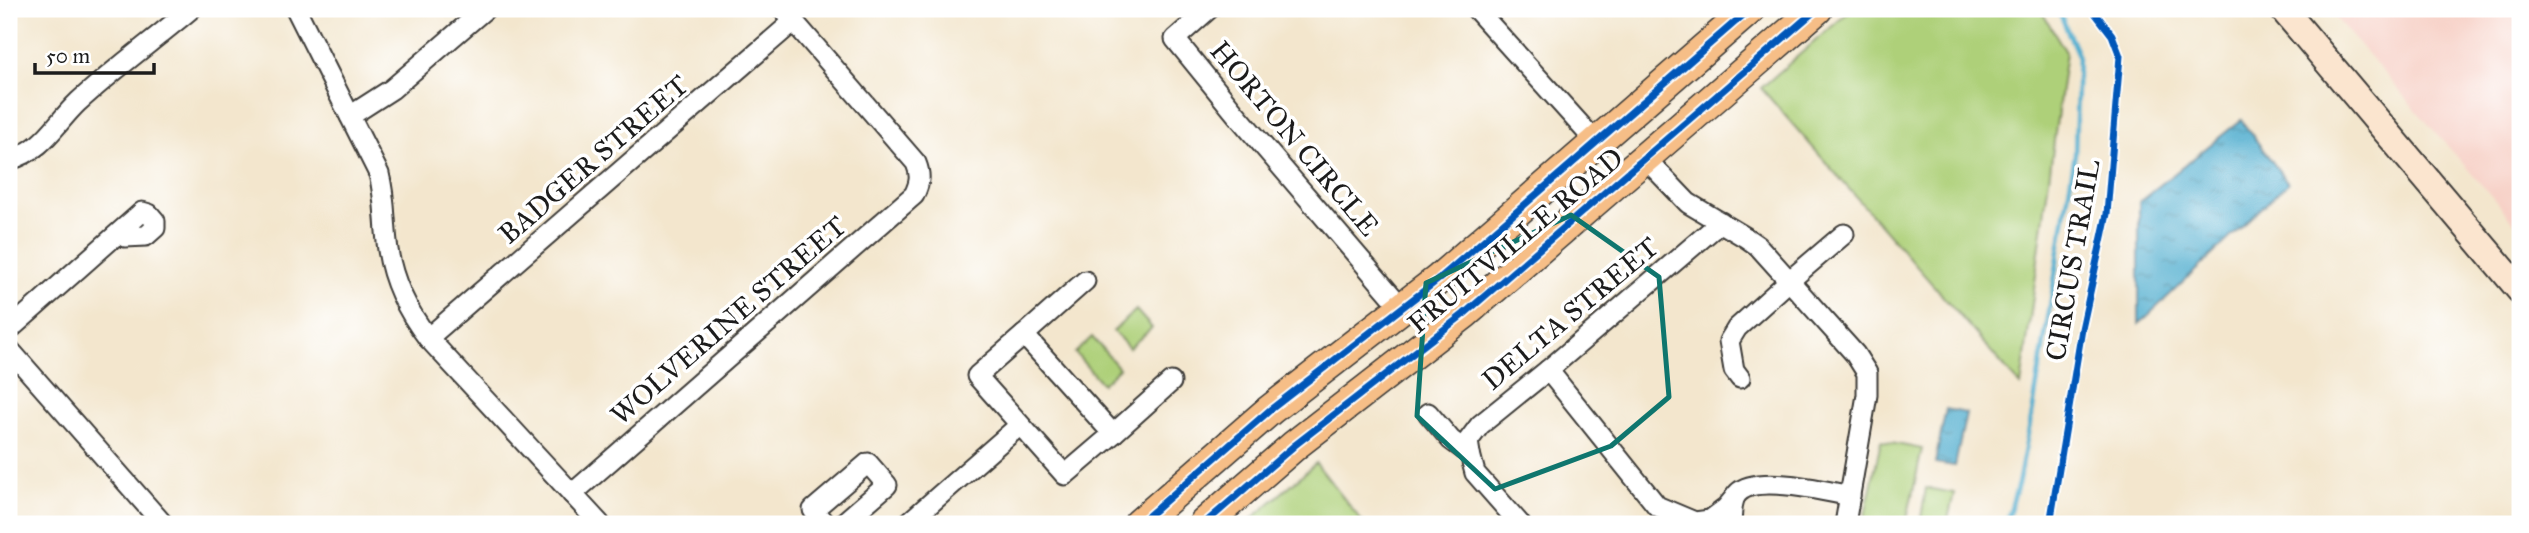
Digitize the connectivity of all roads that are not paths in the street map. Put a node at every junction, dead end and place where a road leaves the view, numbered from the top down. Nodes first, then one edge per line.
1 (191, 9) edge
2 (296, 9) edge
3 (485, 9) edge
4 (1209, 9) edge
5 (1476, 9) edge
6 (1750, 9) edge
7 (1817, 9) edge
8 (2283, 9) edge
9 (788, 15) edge
10 (1675, 74) junction
11 (350, 116) junction
12 (1596, 142) junction
13 (1645, 158) junction
14 (9, 160) edge
15 (1721, 222) junction
16 (120, 232) dead end
17 (1558, 233) junction
18 (1844, 234) dead end
19 (1085, 281) dead end
20 (1789, 281) junction
21 (2520, 290) edge
22 (1402, 307) junction
23 (9, 330) edge
24 (1024, 335) junction
25 (428, 338) junction
26 (9, 349) edge
27 (1548, 370) junction
28 (1740, 378) dead end
29 (1171, 382) dead end
30 (1428, 414) dead end
31 (1020, 425) junction
32 (1113, 434) junction
33 (1470, 454) junction
34 (572, 494) junction
35 (1850, 496) junction
36 (1735, 497) junction
37 (820, 523) edge
38 (163, 524) edge
39 (600, 524) edge
40 (842, 524) edge
41 (907, 524) edge
42 (1139, 524) edge
43 (1204, 524) edge
44 (1520, 524) edge
45 (1731, 524) edge
46 (1845, 524) edge

1 - 14 street
2 - 11 street
3 - 11 street
4 - 22 street, HORTON CIRCLE
5 - 12 street
6 - 10 main road, FRUITVILLE ROAD
7 - 13 main road, FRUITVILLE ROAD
8 - 21 main road
9 - 25 street, BADGER STREET
9 - 34 street, WOLVERINE STREET
10 - 12 main road, FRUITVILLE ROAD
10 - 13 main road
11 - 25 street
12 - 17 main road
12 - 22 main road, FRUITVILLE ROAD
13 - 15 street
13 - 17 main road, FRUITVILLE ROAD
15 - 20 street
15 - 27 street, DELTA STREET
16 - 23 street
17 - 43 main road, FRUITVILLE ROAD
18 - 20 street
19 - 24 street
20 - 28 street
20 - 35 street
22 - 42 main road, FRUITVILLE ROAD
24 - 31 street
24 - 32 street
25 - 34 street
26 - 38 street
27 - 33 street, DELTA STREET
27 - 36 street
29 - 32 street
30 - 33 street
31 - 32 street
31 - 41 street
33 - 44 street
34 - 39 street
35 - 36 street
35 - 46 street
36 - 45 street
37 - 40 street

